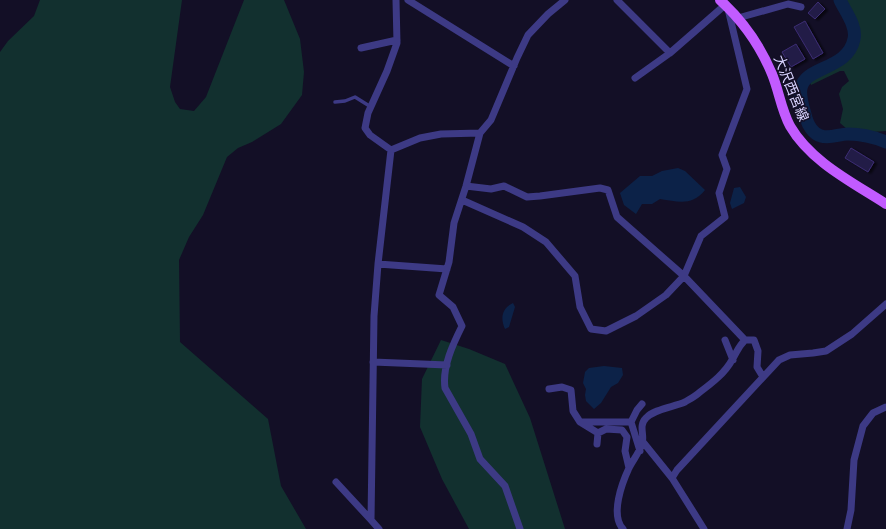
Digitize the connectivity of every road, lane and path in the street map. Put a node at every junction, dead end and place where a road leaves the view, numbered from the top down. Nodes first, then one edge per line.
1 (396, 0) edge
2 (408, 0) edge
3 (565, 0) edge
4 (617, 0) edge
5 (724, 4) edge
6 (801, 7) dead end
7 (738, 18) junction
8 (396, 40) junction
9 (361, 48) dead end
10 (670, 53) junction
11 (514, 66) junction
12 (635, 78) dead end
13 (335, 102) dead end
14 (371, 107) junction
15 (480, 133) junction
16 (391, 150) junction
17 (466, 186) junction
18 (462, 200) junction
19 (886, 204) edge
20 (378, 264) junction
21 (447, 269) junction
22 (684, 276) junction
23 (886, 304) edge
24 (725, 340) dead end
25 (745, 340) junction
26 (733, 360) junction
27 (373, 362) junction
28 (447, 365) junction
29 (763, 377) junction
30 (549, 389) dead end
31 (642, 404) dead end
32 (886, 407) edge
33 (580, 422) junction
34 (631, 422) junction
35 (598, 433) junction
36 (643, 442) junction
37 (597, 444) dead end
38 (640, 451) junction
39 (629, 468) junction
40 (672, 478) junction
41 (336, 482) dead end
42 (371, 520) junction
43 (379, 529) edge
44 (520, 529) edge
45 (623, 529) edge
46 (704, 529) edge
47 (848, 529) edge

1 - 8 street
2 - 11 street
3 - 11 street
4 - 10 street
5 - 7 main road, 大沢西宮線
5 - 10 street
5 - 22 street
6 - 7 street
7 - 19 main road, 大沢西宮線
8 - 9 street
8 - 14 street
10 - 12 street
11 - 15 street
13 - 14 lane
14 - 16 street
15 - 16 street
15 - 17 street
16 - 20 street
17 - 18 street
17 - 22 street
18 - 21 street
18 - 22 street
20 - 21 street
20 - 27 street
21 - 28 street
22 - 25 street
23 - 29 street
24 - 26 street
25 - 26 street
25 - 29 street
26 - 36 street
27 - 28 street
27 - 42 street
28 - 44 street
29 - 40 street
30 - 33 street
31 - 34 street
32 - 47 street
33 - 34 street
33 - 35 street
34 - 38 street
35 - 37 street
35 - 39 street
36 - 38 street
36 - 40 street
38 - 39 street
39 - 45 street
40 - 46 street
41 - 42 street
42 - 43 street

